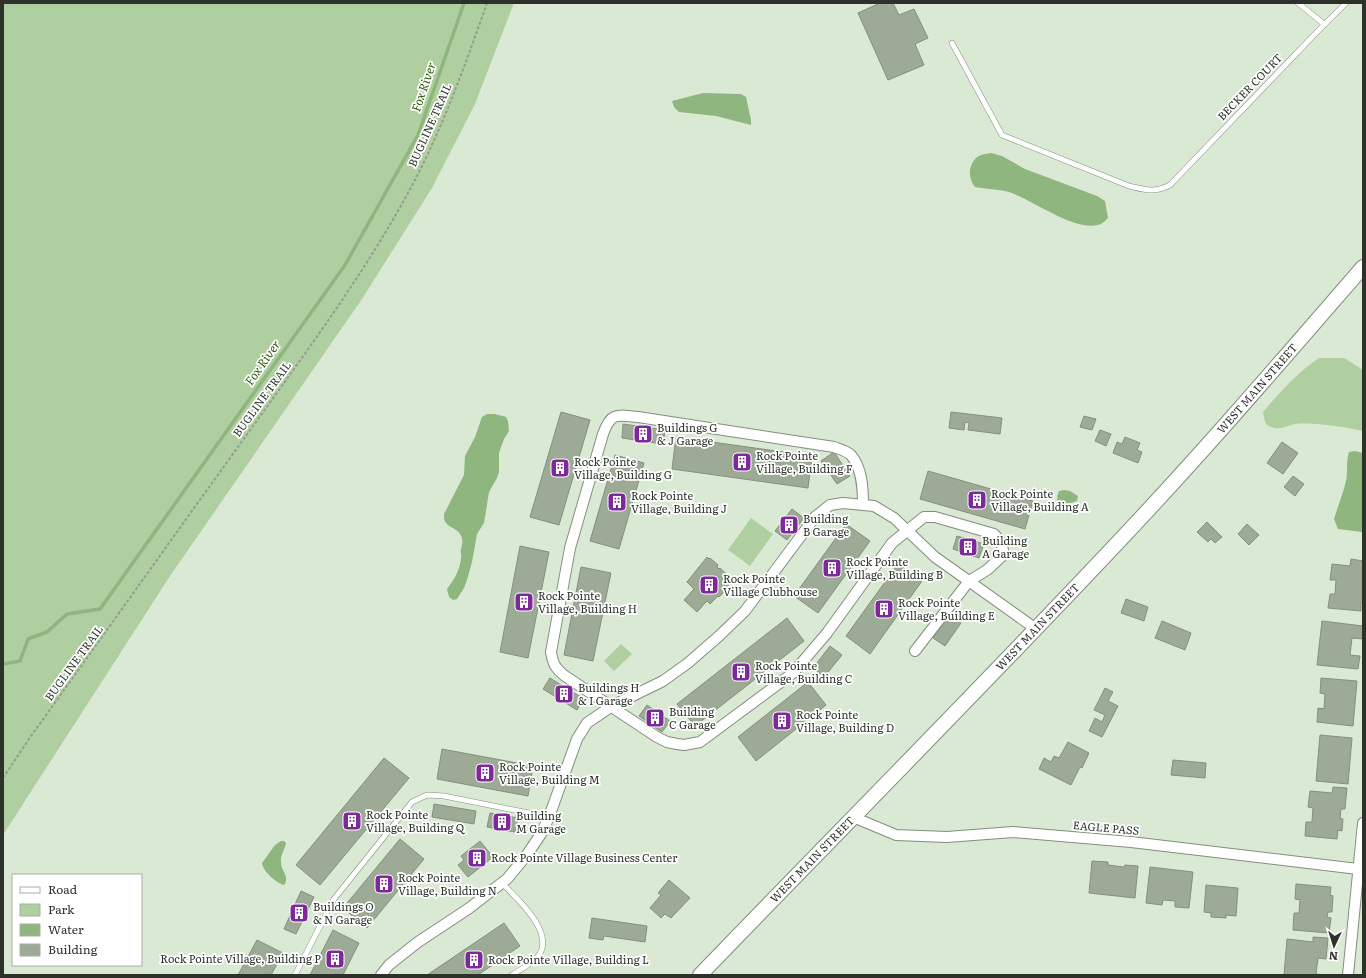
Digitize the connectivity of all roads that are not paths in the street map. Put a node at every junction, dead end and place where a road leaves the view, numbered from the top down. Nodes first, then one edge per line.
1 (1298, 3) edge
2 (1346, 3) edge
3 (1324, 24) junction
4 (952, 43) dead end
5 (1363, 267) edge
6 (863, 504) junction
7 (907, 531) junction
8 (969, 581) junction
9 (1036, 629) junction
10 (915, 651) dead end
11 (612, 706) junction
12 (549, 817) junction
13 (853, 817) junction
14 (1363, 823) edge
15 (1358, 870) junction
16 (502, 883) junction
17 (295, 975) edge
18 (381, 975) edge
19 (512, 975) edge
20 (700, 975) edge
21 (1348, 975) edge

1 - 3 lane
2 - 3 lane, BECKER COURT
3 - 4 lane, BECKER COURT
5 - 9 main road, WEST MAIN STREET
6 - 7 street
6 - 11 street
6 - 11 street
7 - 8 street
7 - 8 street
7 - 11 street
8 - 9 street
8 - 10 street
9 - 13 main road, WEST MAIN STREET
11 - 12 street
12 - 16 street
12 - 17 lane
13 - 15 street, EAGLE PASS
13 - 20 main road, WEST MAIN STREET
14 - 15 street
15 - 21 street
16 - 18 street
16 - 19 lane

